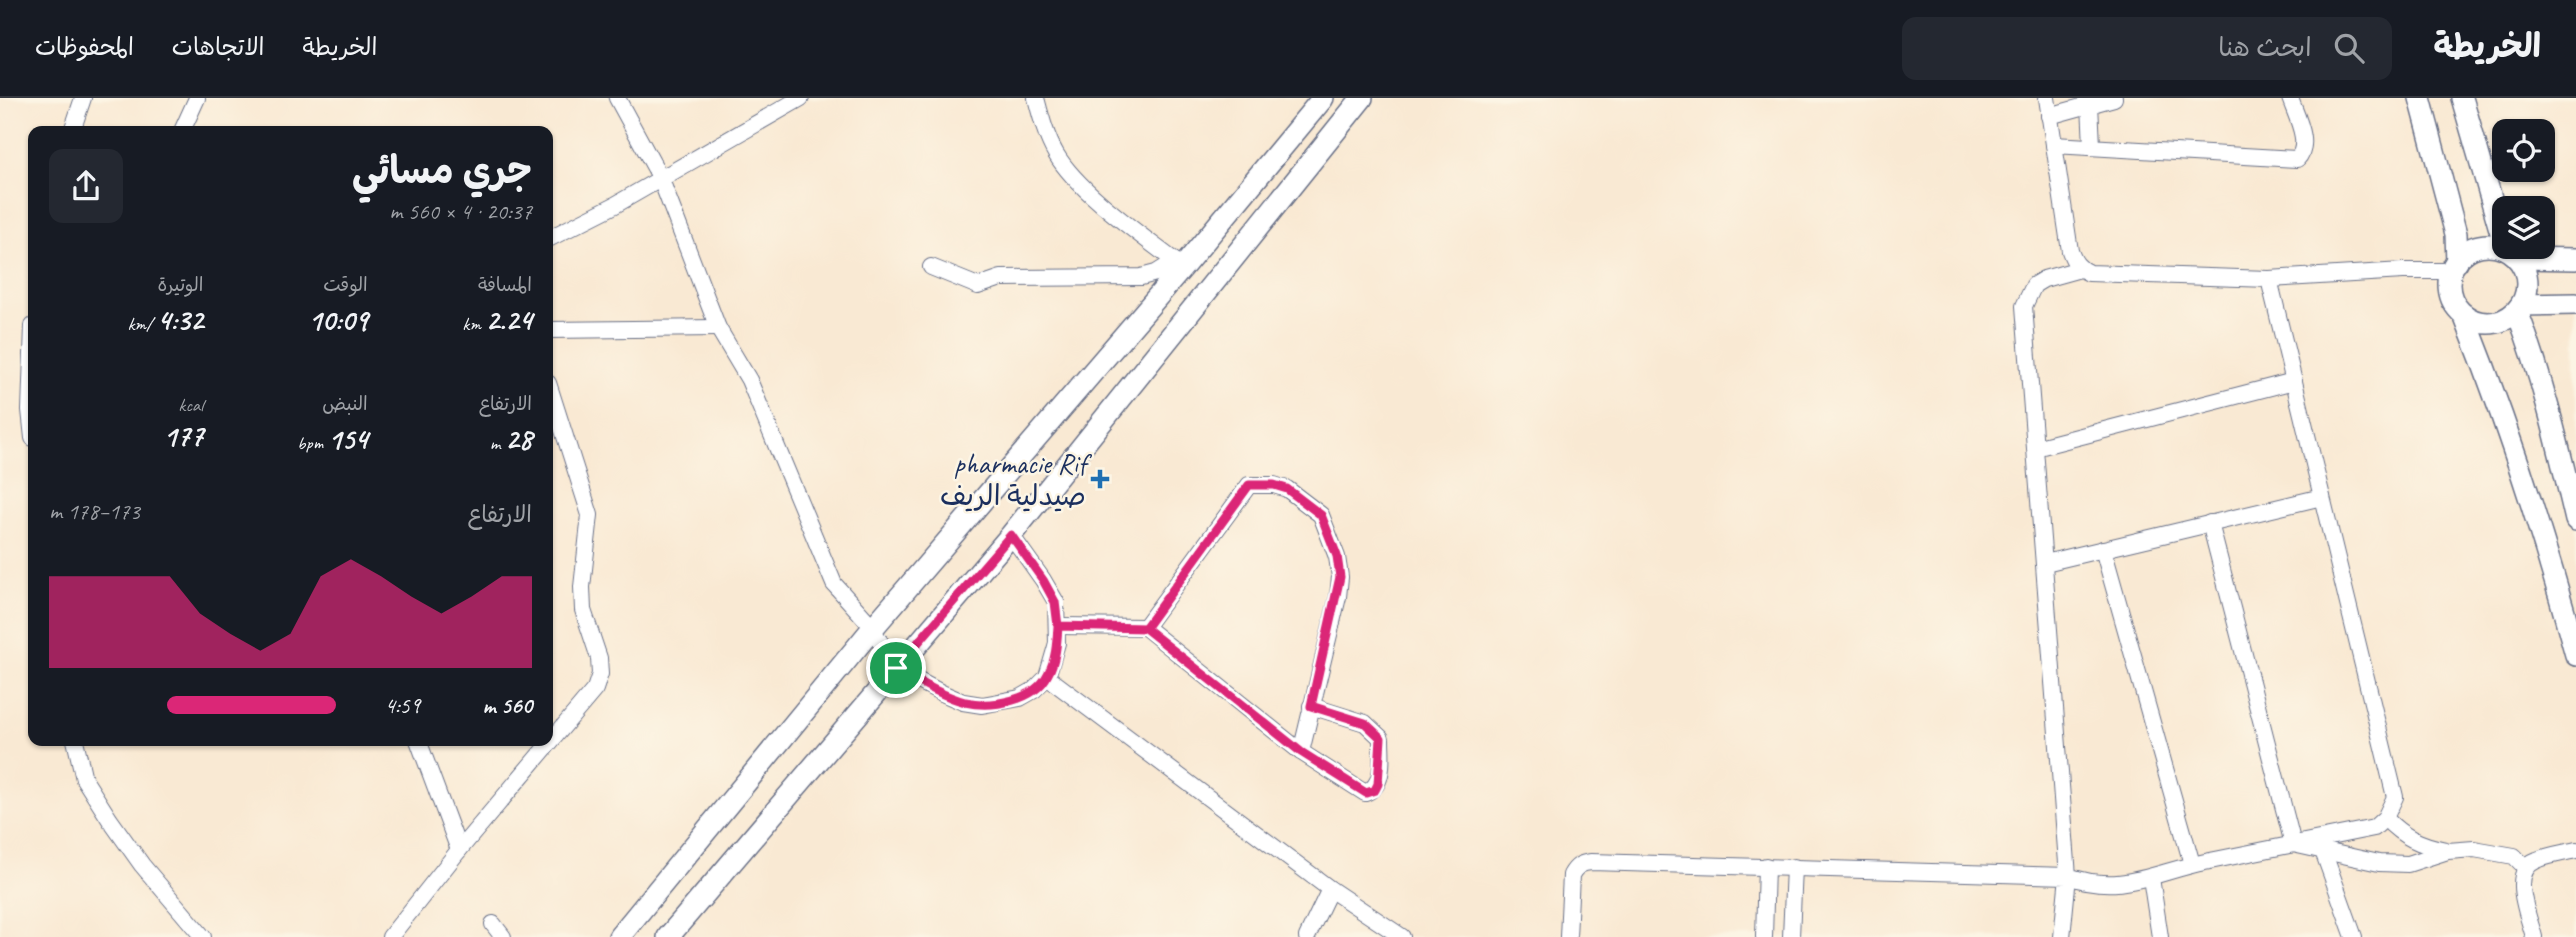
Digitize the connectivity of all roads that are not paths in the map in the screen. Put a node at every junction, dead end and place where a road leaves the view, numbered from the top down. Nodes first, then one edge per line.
1 (83, 98) edge
2 (197, 98) edge
3 (617, 98) edge
4 (801, 98) edge
5 (1036, 98) edge
6 (1323, 98) edge
7 (1362, 98) edge
8 (2047, 98) edge
9 (2113, 98) edge
10 (2290, 98) edge
11 (2420, 98) edge
12 (2462, 98) edge
13 (2090, 104) junction
14 (2049, 116) junction
15 (74, 126) edge
16 (184, 126) edge
17 (2054, 145) junction
18 (2092, 146) junction
19 (660, 177) junction
20 (2492, 196) edge
21 (553, 236) edge
22 (2492, 247) edge
23 (2555, 256) edge
24 (2516, 259) edge
25 (2576, 259) edge
26 (1179, 264) junction
27 (931, 267) dead end
28 (2454, 267) junction
29 (2080, 269) junction
30 (2269, 279) junction
31 (2576, 304) edge
32 (2519, 308) junction
33 (2464, 315) junction
34 (718, 328) junction
35 (553, 330) edge
36 (2294, 381) junction
37 (553, 399) edge
38 (2035, 448) junction
39 (2322, 497) junction
40 (2576, 520) edge
41 (2210, 523) junction
42 (1011, 535) junction
43 (2103, 549) junction
44 (2045, 563) junction
45 (1058, 626) junction
46 (1145, 628) junction
47 (872, 629) junction
48 (2576, 654) edge
49 (896, 668) junction
50 (1048, 677) junction
51 (1311, 706) junction
52 (553, 732) edge
53 (76, 746) edge
54 (420, 746) edge
55 (538, 747) edge
56 (1301, 752) junction
57 (2385, 818) junction
58 (2293, 844) junction
59 (459, 850) junction
60 (2576, 850) edge
61 (2448, 851) junction
62 (2323, 852) junction
63 (2192, 864) junction
64 (1766, 866) junction
65 (1794, 867) junction
66 (2526, 868) junction
67 (2068, 876) junction
68 (2151, 878) junction
69 (1330, 889) junction
70 (204, 937) edge
71 (390, 937) edge
72 (619, 937) edge
73 (668, 937) edge
74 (1307, 937) edge
75 (1402, 937) edge
76 (1568, 937) edge
77 (1764, 937) edge
78 (1791, 937) edge
79 (2063, 937) edge
80 (2160, 937) edge
81 (2354, 937) edge
82 (2534, 937) edge

1 - 15 street
2 - 16 street
3 - 19 street
4 - 19 street
5 - 26 street
6 - 26 street
7 - 42 street
8 - 14 street
9 - 13 street
10 - 18 street
11 - 28 street
12 - 20 street
13 - 14 street
13 - 18 street
14 - 17 street
17 - 18 street
17 - 29 street
19 - 21 street
19 - 34 street
22 - 28 street
23 - 25 street
24 - 32 street
26 - 27 street
26 - 47 street
28 - 30 street
28 - 33 street
29 - 30 street
29 - 38 street
30 - 36 street
31 - 32 street
32 - 33 street
32 - 40 street
33 - 48 street
34 - 35 street
34 - 47 street
36 - 38 street
36 - 39 street
37 - 52 street
38 - 44 street
39 - 41 street
39 - 57 street
41 - 43 street
41 - 58 street
42 - 45 street
42 - 49 street
43 - 44 street
43 - 63 street
44 - 67 street
45 - 46 street
45 - 50 street
46 - 51 street
46 - 56 street
47 - 49 street
47 - 72 street
49 - 50 street
49 - 73 street
50 - 69 street
51 - 56 street
51 - 56 street
53 - 70 street
54 - 59 street
55 - 59 street
57 - 58 street
57 - 61 street
58 - 62 street
58 - 63 street
59 - 71 street
60 - 66 street
61 - 62 street
61 - 66 street
62 - 81 street
63 - 68 street
64 - 65 street
64 - 76 street
64 - 77 street
65 - 67 street
65 - 78 street
66 - 82 street
67 - 68 street
67 - 79 street
68 - 80 street
69 - 74 street
69 - 75 street

